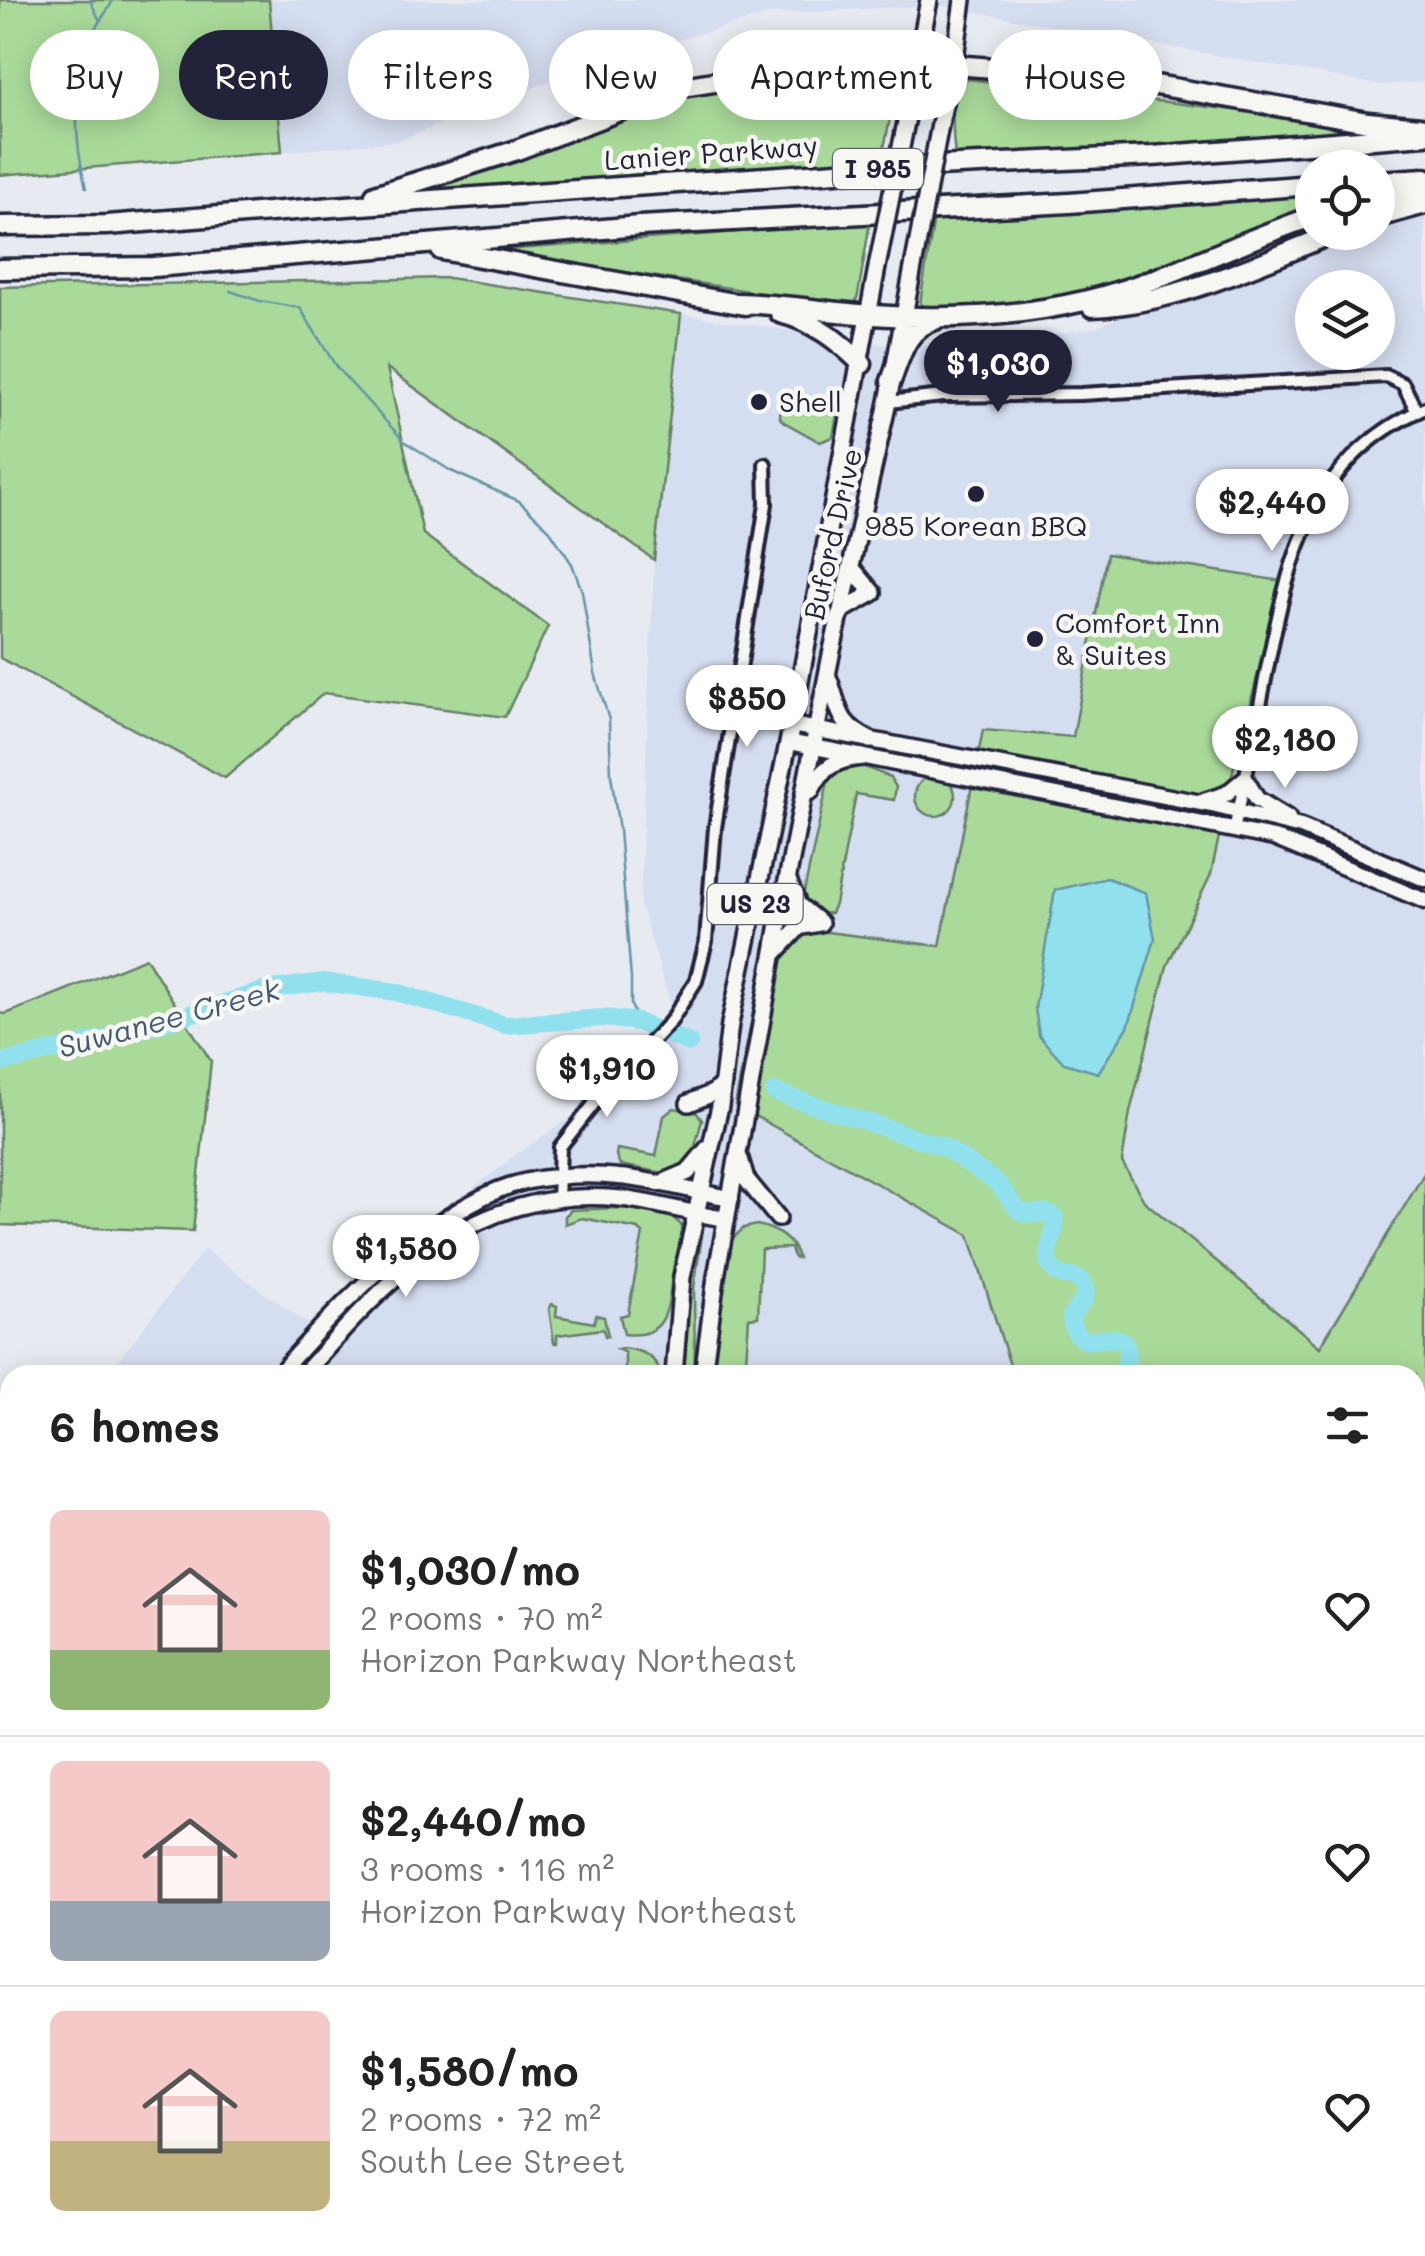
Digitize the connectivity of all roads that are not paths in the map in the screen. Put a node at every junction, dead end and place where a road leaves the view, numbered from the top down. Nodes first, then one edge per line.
1 (929, 0) edge
2 (963, 0) edge
3 (924, 30) edge
4 (959, 30) edge
5 (968, 66) edge
6 (713, 82) edge
7 (906, 120) edge
8 (941, 120) edge
9 (1425, 131) edge
10 (1425, 178) edge
11 (1395, 180) edge
12 (1295, 187) edge
13 (1425, 190) edge
14 (1395, 195) edge
15 (1425, 204) edge
16 (332, 207) junction
17 (1395, 212) edge
18 (1295, 223) edge
19 (0, 226) edge
20 (420, 246) junction
21 (1295, 249) edge
22 (0, 269) edge
23 (736, 304) junction
24 (1037, 310) junction
25 (871, 315) junction
26 (902, 316) junction
27 (945, 317) junction
28 (862, 364) junction
29 (892, 380) junction
30 (888, 402) junction
31 (1421, 410) edge
32 (765, 464) dead end
33 (851, 567) junction
34 (841, 611) junction
35 (828, 675) junction
36 (792, 725) junction
37 (816, 730) junction
38 (870, 740) junction
39 (789, 742) junction
40 (813, 748) junction
41 (863, 757) junction
42 (1245, 778) junction
43 (1199, 802) junction
44 (800, 812) junction
45 (1238, 812) junction
46 (1302, 827) junction
47 (1234, 830) junction
48 (788, 879) junction
49 (1425, 879) edge
50 (1425, 901) edge
51 (773, 956) junction
52 (722, 1084) junction
53 (714, 1135) junction
54 (738, 1152) junction
55 (560, 1179) junction
56 (662, 1183) junction
57 (702, 1194) junction
58 (731, 1198) junction
59 (558, 1200) junction
60 (698, 1215) junction
61 (778, 1218) dead end
62 (728, 1219) junction
63 (288, 1365) edge
64 (314, 1365) edge
65 (675, 1365) edge
66 (704, 1365) edge

1 - 3 highway, Buford Drive
2 - 4 highway, Buford Drive
5 - 9 highway
6 - 16 highway
7 - 25 highway, Buford Drive, bridge
8 - 26 highway, Buford Drive / US 23, bridge
9 - 16 highway, Lanier Parkway / I 985
10 - 11 highway
12 - 20 highway, I 985
13 - 14 highway
15 - 17 highway
16 - 19 highway, Lanier Parkway / I 985
18 - 24 highway
20 - 22 highway, I 985
20 - 23 highway
21 - 24 highway
23 - 25 highway
23 - 28 highway
24 - 27 highway
25 - 26 highway
25 - 28 highway, Buford Drive / US 23
26 - 27 highway
26 - 29 highway, Buford Drive / US 23
27 - 29 highway
28 - 36 highway, Buford Drive / US 23
29 - 30 highway, Buford Drive / US 23
30 - 31 street
30 - 33 highway, Buford Drive / US 23
31 - 42 street
32 - 55 street
33 - 34 highway, Buford Drive / US 23
33 - 34 highway
34 - 35 highway, Buford Drive / US 23
35 - 37 highway, Buford Drive / US 23
35 - 38 highway
36 - 37 main road
36 - 39 highway, Buford Drive / US 23
37 - 38 main road
37 - 40 highway, Buford Drive / US 23
38 - 43 main road
39 - 40 main road
39 - 52 highway, Buford Drive / US 23
40 - 41 main road
40 - 44 highway, Buford Drive / US 23
41 - 44 highway
41 - 47 main road
42 - 43 main road
42 - 45 street
42 - 46 main road
43 - 45 main road
44 - 48 highway, Buford Drive / US 23
45 - 46 main road
45 - 47 street
46 - 49 main road
47 - 50 main road
48 - 51 highway, Buford Drive / US 23
48 - 51 highway
51 - 54 highway, Buford Drive / US 23
52 - 53 highway, Buford Drive / US 23
52 - 53 highway
53 - 56 highway
53 - 57 highway, Buford Drive / US 23
54 - 58 highway, Buford Drive / US 23
54 - 61 highway
55 - 56 main road
55 - 59 street
55 - 63 main road
56 - 57 main road
57 - 58 main road
57 - 60 highway, Buford Drive / US 23
58 - 62 highway, Buford Drive / US 23
59 - 60 main road
59 - 64 main road
60 - 62 main road
60 - 65 highway, Buford Drive / US 23
62 - 66 highway, Buford Drive / US 23

